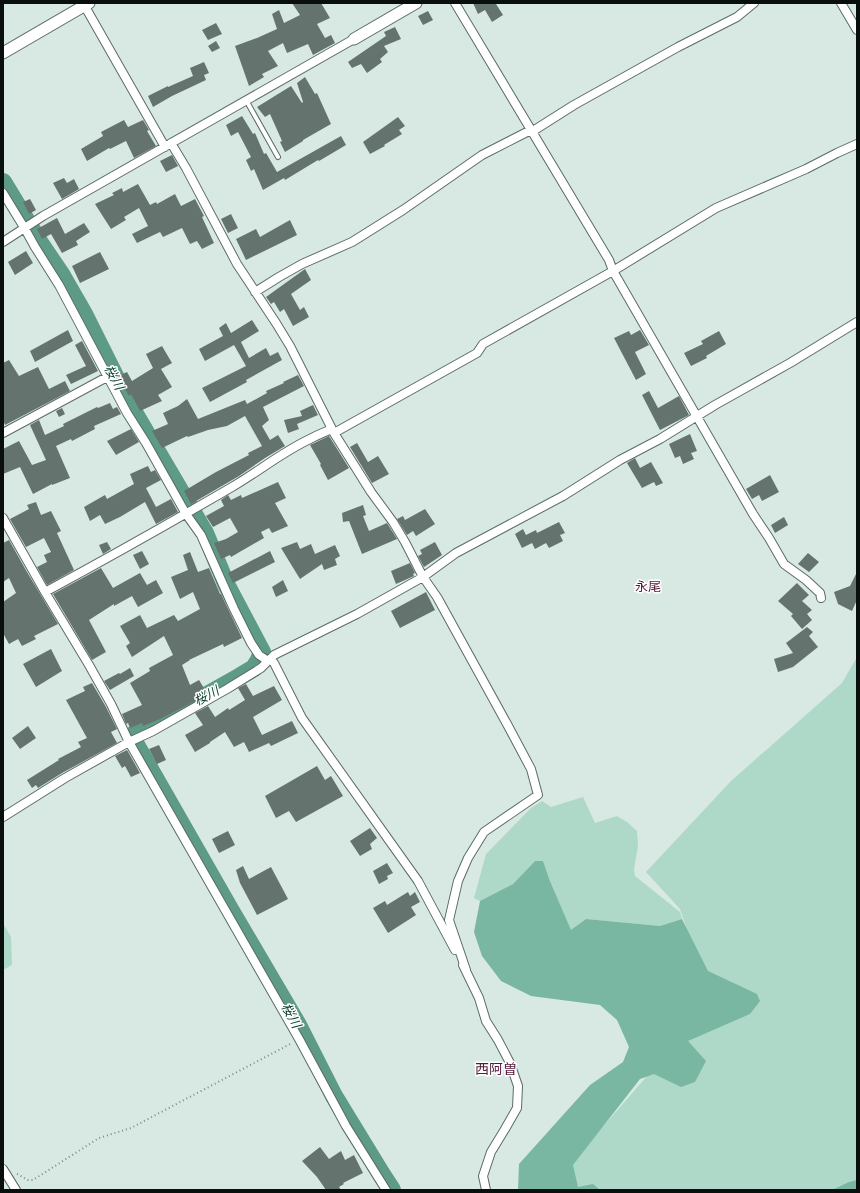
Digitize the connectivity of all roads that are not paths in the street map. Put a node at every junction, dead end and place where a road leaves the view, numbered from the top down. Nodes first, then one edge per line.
1 (416, 3) edge
2 (455, 3) edge
3 (754, 3) edge
4 (841, 3) edge
5 (86, 4) edge
6 (857, 30) edge
7 (354, 39) joint
8 (3, 53) edge
9 (246, 100) junction
10 (533, 131) junction
11 (857, 144) edge
12 (168, 145) junction
13 (278, 157) dead end
14 (3, 192) edge
15 (28, 226) junction
16 (3, 242) edge
17 (613, 271) junction
18 (255, 292) junction
19 (857, 322) edge
20 (107, 377) junction
21 (697, 416) junction
22 (333, 431) junction
23 (3, 433) edge
24 (190, 512) junction
25 (3, 518) edge
26 (423, 577) junction
27 (45, 592) junction
28 (821, 598) dead end
29 (265, 658) junction
30 (132, 740) junction
31 (3, 817) edge
32 (466, 970) junction
33 (4, 1170) edge
34 (16, 1190) edge
35 (386, 1190) edge
36 (486, 1190) edge

1 - 7 main road
2 - 10 street
3 - 10 street
4 - 6 street
5 - 8 main road
5 - 12 street
7 - 9 street
9 - 12 street
9 - 13 lane
10 - 17 street
10 - 18 street
11 - 17 street
12 - 15 street
12 - 18 street
14 - 15 street
15 - 16 street
15 - 20 street
17 - 21 street
17 - 22 street
18 - 22 street
19 - 21 street
20 - 23 street
20 - 24 street
21 - 26 street
21 - 28 street
22 - 24 street
22 - 26 street
24 - 27 street
24 - 29 street
25 - 27 street
26 - 29 street
26 - 32 street
27 - 30 street
29 - 30 street
29 - 32 street
30 - 31 street
30 - 35 street
32 - 36 street
33 - 34 street

